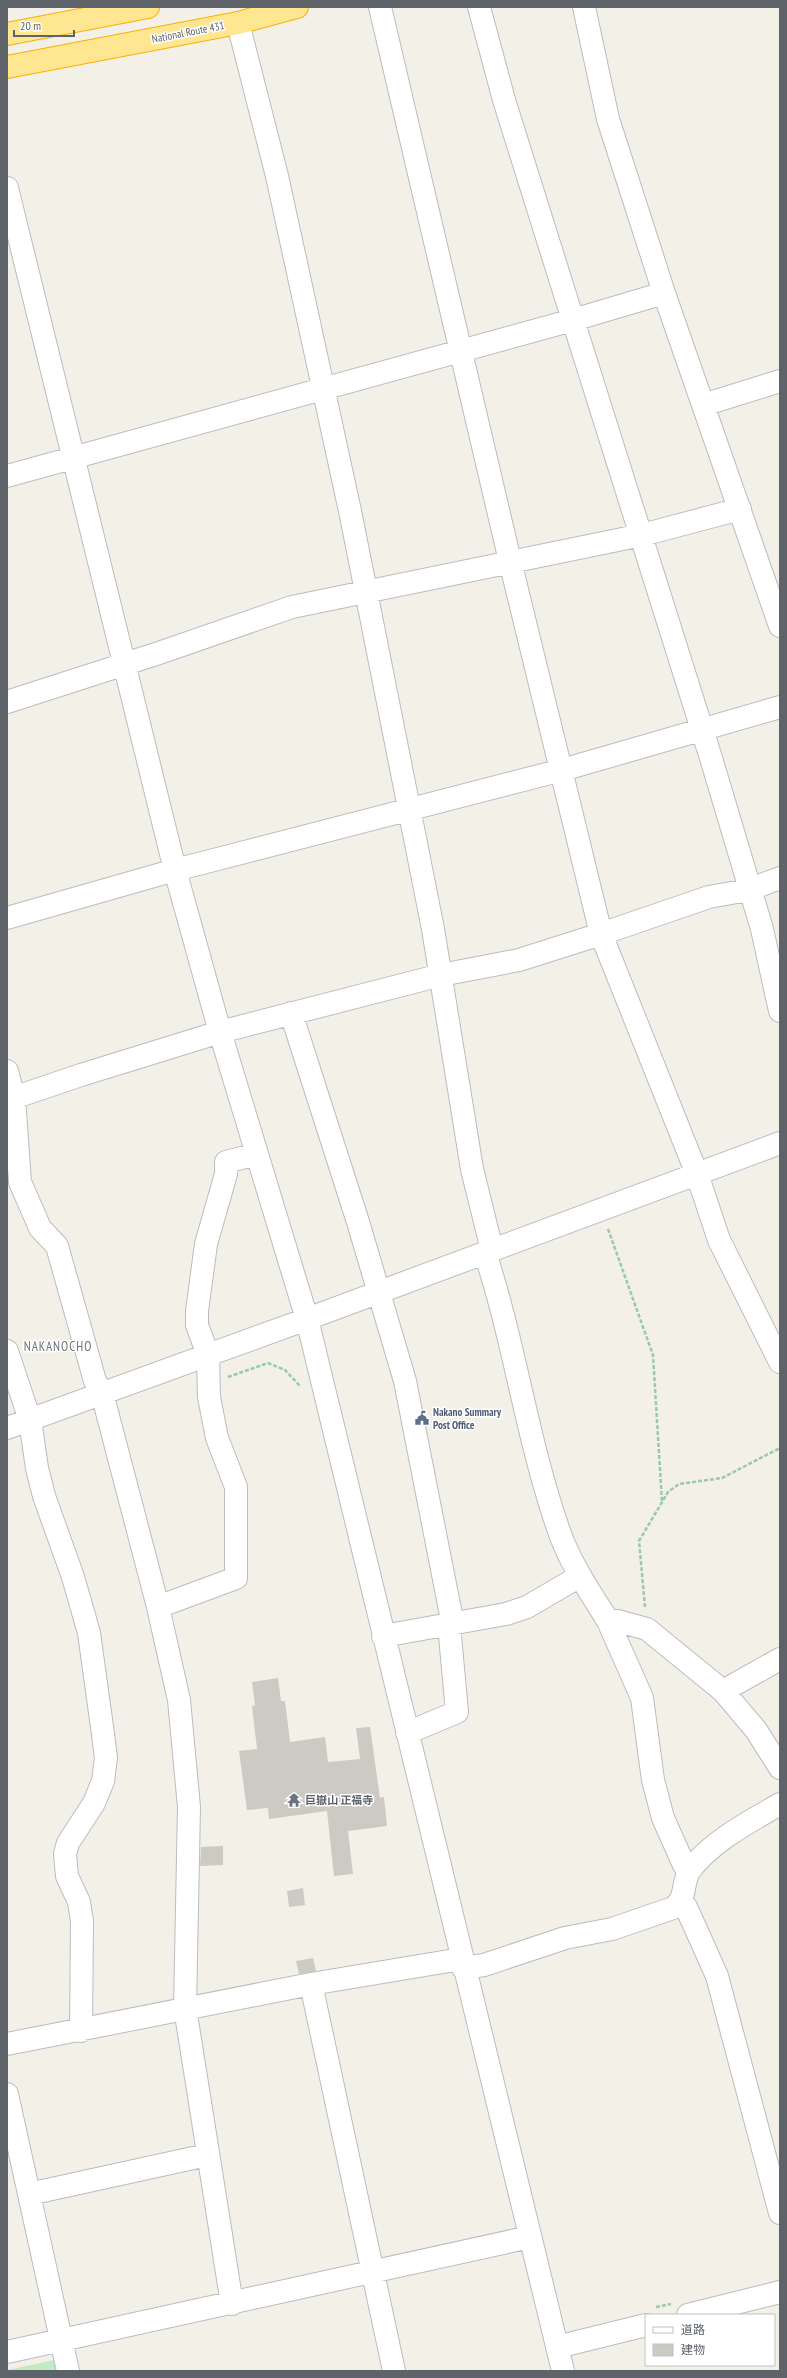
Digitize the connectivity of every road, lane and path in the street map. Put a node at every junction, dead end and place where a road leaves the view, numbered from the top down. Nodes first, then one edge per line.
1 (148, 7) edge
2 (297, 7) edge
3 (380, 7) edge
4 (479, 7) edge
5 (584, 7) edge
6 (238, 23) junction
7 (7, 34) edge
8 (7, 67) edge
9 (7, 188) edge
10 (664, 293) junction
11 (573, 320) junction
12 (462, 350) junction
13 (780, 381) edge
14 (323, 388) junction
15 (704, 405) junction
16 (73, 458) junction
17 (7, 476) edge
18 (740, 508) junction
19 (642, 535) junction
20 (510, 561) junction
21 (366, 592) junction
22 (779, 622) edge
23 (124, 665) junction
24 (7, 702) edge
25 (780, 707) edge
26 (701, 730) junction
27 (562, 770) junction
28 (408, 812) junction
29 (176, 870) junction
30 (780, 878) edge
31 (748, 890) junction
32 (7, 918) edge
33 (602, 934) junction
34 (441, 975) junction
35 (780, 1011) edge
36 (291, 1013) junction
37 (220, 1032) junction
38 (7, 1071) edge
39 (11, 1099) edge
40 (780, 1143) edge
41 (256, 1154) junction
42 (696, 1174) junction
43 (600, 1210) junction
44 (488, 1252) junction
45 (378, 1293) junction
46 (307, 1319) junction
47 (7, 1351) edge
48 (208, 1355) junction
49 (780, 1362) edge
50 (222, 1380) dead end
51 (301, 1388) dead end
52 (102, 1393) junction
53 (30, 1420) junction
54 (7, 1428) edge
55 (780, 1448) edge
56 (662, 1502) junction
57 (580, 1576) junction
58 (158, 1607) junction
59 (608, 1621) junction
60 (451, 1625) junction
61 (647, 1629) junction
62 (383, 1636) junction
63 (780, 1659) edge
64 (723, 1691) junction
65 (407, 1733) junction
66 (780, 1768) edge
67 (780, 1804) edge
68 (689, 1872) junction
69 (681, 1902) junction
70 (462, 1964) junction
71 (312, 1984) junction
72 (185, 2008) junction
73 (81, 2030) junction
74 (7, 2044) edge
75 (7, 2094) edge
76 (207, 2155) junction
77 (29, 2194) junction
78 (780, 2213) edge
79 (530, 2237) junction
80 (372, 2271) junction
81 (780, 2292) edge
82 (232, 2304) junction
83 (681, 2309) edge
84 (660, 2314) edge
85 (645, 2318) edge
86 (61, 2340) junction
87 (558, 2347) junction
88 (7, 2352) edge
89 (68, 2371) edge
90 (394, 2371) edge
91 (563, 2371) edge

1 - 7 highway
2 - 6 highway, National Route 431
3 - 12 street
4 - 11 street
5 - 10 street
6 - 8 highway, National Route 431
6 - 14 street
9 - 16 street
10 - 11 street
10 - 15 street
11 - 12 street
11 - 19 street
12 - 14 street
12 - 20 street
13 - 15 street
14 - 16 street
14 - 21 street
15 - 18 street
16 - 17 street
16 - 23 street
18 - 19 street
18 - 22 street
19 - 20 street
19 - 26 street
20 - 21 street
20 - 27 street
21 - 23 street
21 - 28 street
23 - 24 street
23 - 29 street
25 - 26 street
26 - 27 street
26 - 31 street
27 - 28 street
27 - 33 street
28 - 29 street
28 - 34 street
29 - 32 street
29 - 37 street
30 - 31 street
31 - 33 street
31 - 35 street
33 - 34 street
33 - 42 street
34 - 36 street
34 - 44 street
36 - 37 street
36 - 45 street
37 - 39 street
37 - 41 street
38 - 39 street
39 - 52 street
40 - 42 street
41 - 46 street
41 - 48 street
42 - 43 street
42 - 49 street
43 - 44 street
43 - 56 path
44 - 45 street
44 - 57 street
45 - 46 street
45 - 60 street
46 - 48 street
46 - 62 street
47 - 53 street
48 - 52 street
48 - 58 street
50 - 51 path
52 - 53 street
52 - 58 street
53 - 54 street
53 - 73 street
55 - 56 path
56 - 61 path
57 - 59 street
57 - 60 street
58 - 72 street
59 - 61 street
59 - 68 street
60 - 62 street
60 - 65 street
61 - 64 street
62 - 65 street
63 - 64 street
64 - 66 street
65 - 70 street
67 - 68 street
68 - 69 street
69 - 70 street
69 - 78 street
70 - 71 street
70 - 79 street
71 - 72 street
71 - 80 street
72 - 73 street
72 - 76 street
73 - 74 street
75 - 77 street
76 - 77 street
76 - 82 street
77 - 86 street
79 - 80 street
79 - 87 street
80 - 82 street
80 - 90 street
81 - 83 street
82 - 86 street
83 - 84 path
85 - 87 street
86 - 88 street
86 - 89 street
87 - 91 street

